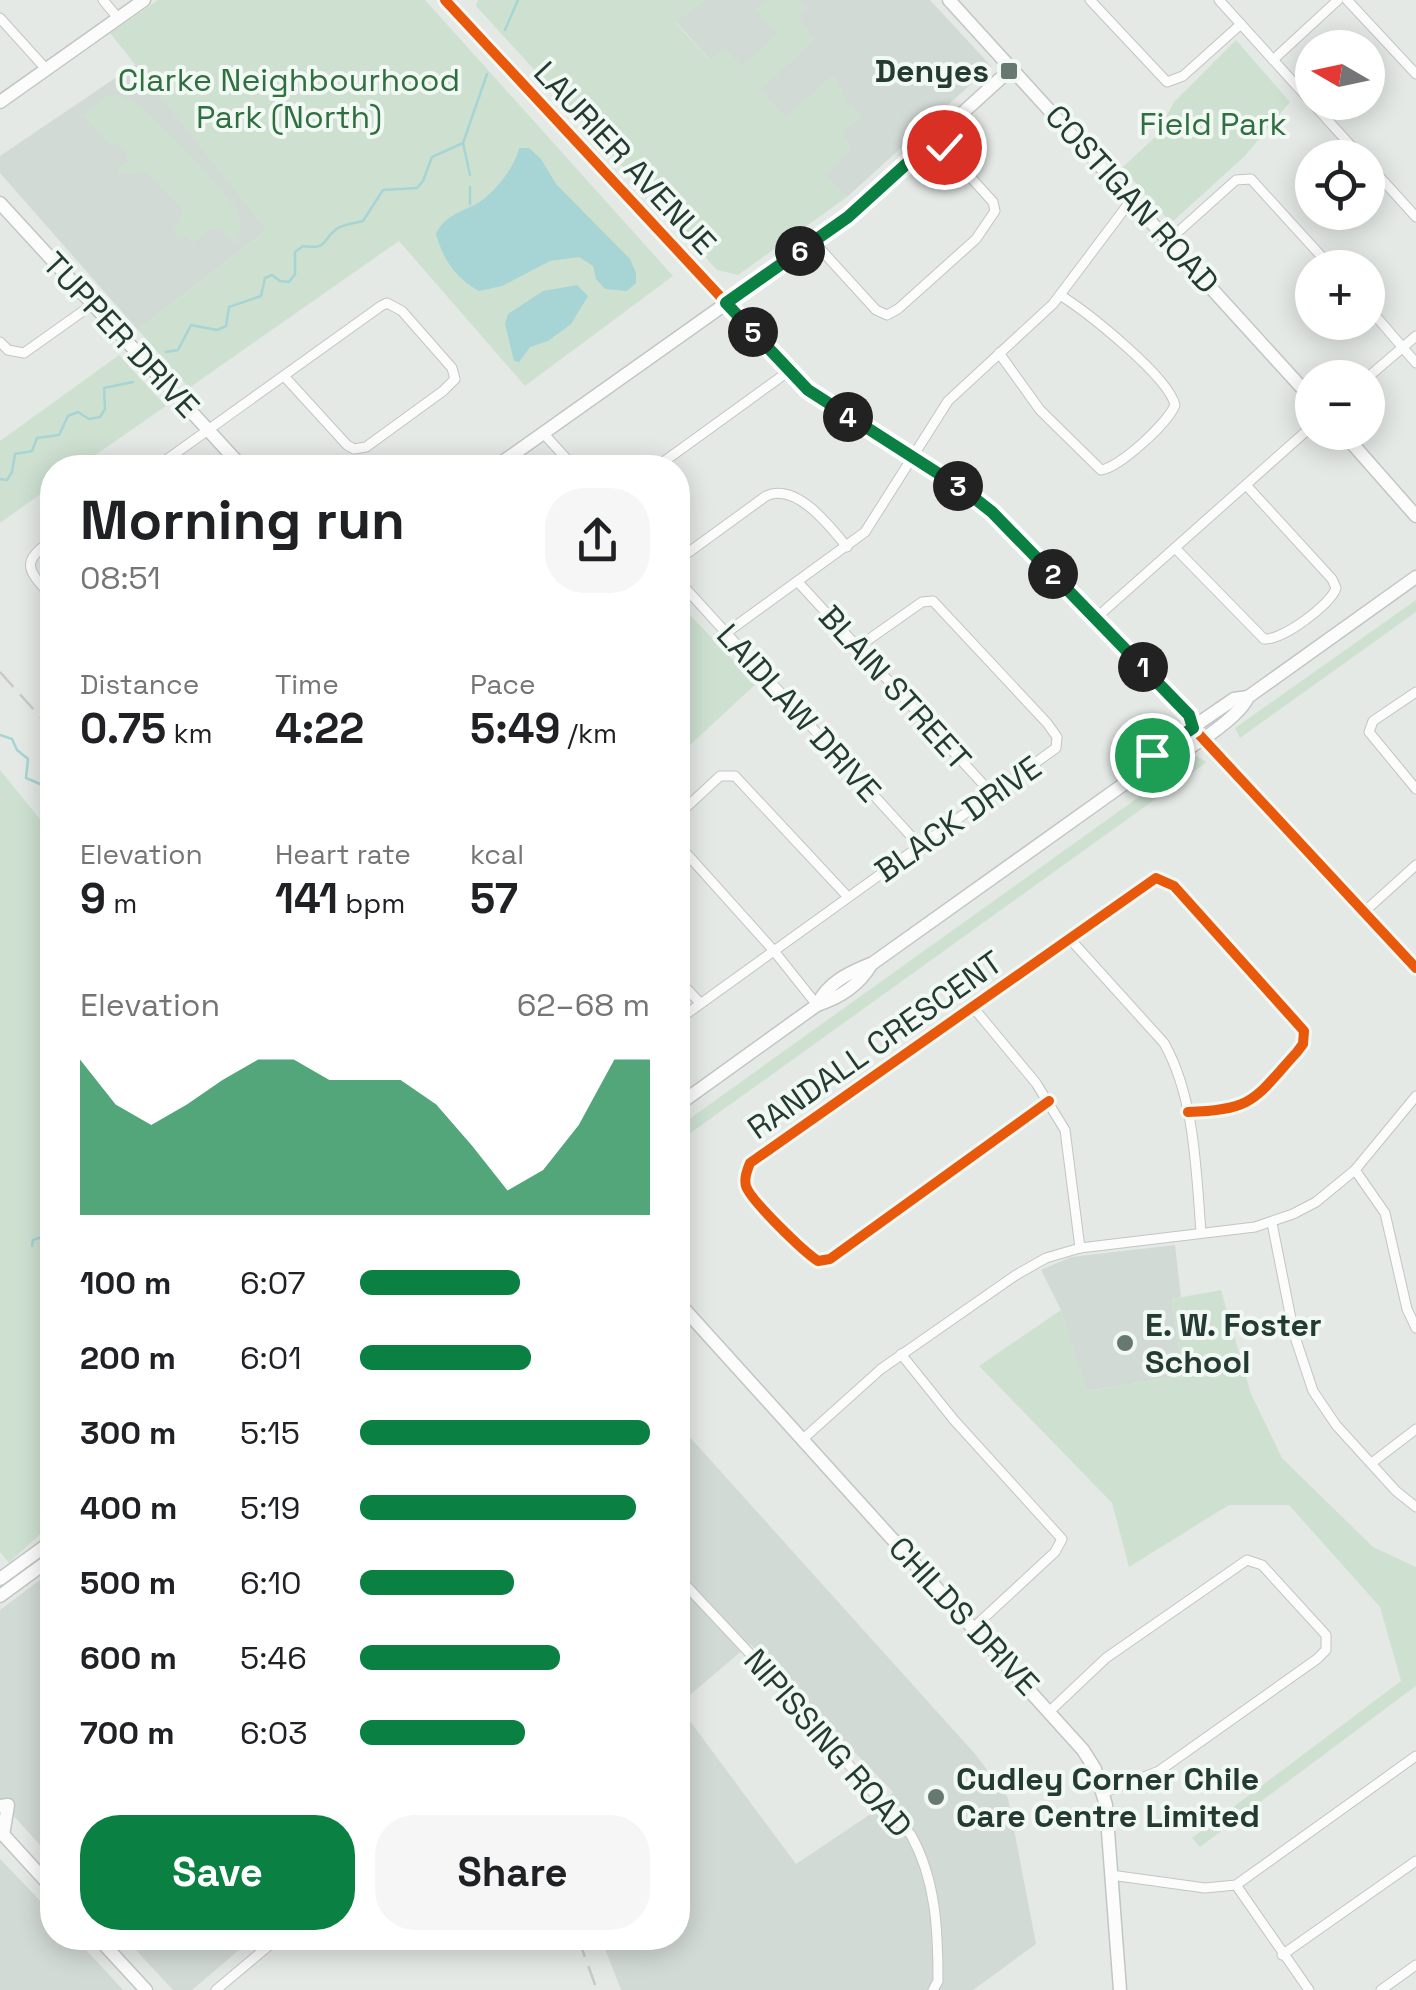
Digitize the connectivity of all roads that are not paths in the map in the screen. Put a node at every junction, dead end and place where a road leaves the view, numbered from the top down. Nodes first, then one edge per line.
1 (103, 0) edge
2 (144, 0) edge
3 (444, 0) edge
4 (949, 0) edge
5 (1090, 0) edge
6 (1219, 0) edge
7 (1338, 0) edge
8 (1348, 0) edge
9 (0, 18) edge
10 (118, 18) junction
11 (1241, 24) junction
12 (1273, 60) junction
13 (1012, 68) junction
14 (46, 69) junction
15 (1415, 72) edge
16 (0, 102) edge
17 (935, 138) junction
18 (1346, 140) edge
19 (1385, 183) edge
20 (1132, 199) junction
21 (0, 202) edge
22 (1416, 217) edge
23 (1169, 240) junction
24 (814, 241) junction
25 (1316, 250) edge
26 (1060, 294) junction
27 (726, 303) junction
28 (93, 304) junction
29 (1385, 327) edge
30 (1416, 336) edge
31 (0, 342) edge
32 (1402, 347) junction
33 (999, 353) junction
34 (1385, 362) edge
35 (1416, 363) edge
36 (788, 371) junction
37 (284, 376) junction
38 (1295, 380) edge
39 (208, 429) junction
40 (543, 433) junction
41 (1295, 441) edge
42 (1358, 450) edge
43 (173, 455) edge
44 (231, 455) edge
45 (512, 455) edge
46 (563, 455) edge
47 (673, 455) edge
48 (913, 458) junction
49 (1246, 485) junction
50 (1416, 516) edge
51 (848, 547) junction
52 (1174, 548) junction
53 (40, 549) edge
54 (690, 552) edge
55 (1416, 577) edge
56 (40, 582) edge
57 (798, 582) junction
58 (690, 593) edge
59 (1096, 618) junction
60 (726, 633) junction
61 (858, 647) junction
62 (1416, 692) edge
63 (1198, 733) junction
64 (1416, 789) edge
65 (993, 794) junction
66 (690, 804) edge
67 (920, 846) junction
68 (690, 857) edge
69 (1416, 866) edge
70 (848, 897) junction
71 (1364, 912) junction
72 (1070, 939) junction
73 (774, 951) junction
74 (1416, 968) edge
75 (690, 992) edge
76 (700, 1003) junction
77 (817, 1005) junction
78 (972, 1006) junction
79 (690, 1011) edge
80 (690, 1096) edge
81 (1416, 1096) edge
82 (1050, 1101) junction
83 (1188, 1112) junction
84 (1355, 1170) junction
85 (1272, 1223) junction
86 (1201, 1232) junction
87 (1080, 1248) junction
88 (690, 1315) edge
89 (1416, 1328) edge
90 (901, 1354) junction
91 (1416, 1429) edge
92 (802, 1438) junction
93 (1373, 1462) junction
94 (1416, 1507) edge
95 (40, 1550) edge
96 (40, 1567) edge
97 (0, 1579) edge
98 (690, 1590) edge
99 (0, 1596) edge
100 (973, 1628) junction
101 (1050, 1710) junction
102 (1416, 1756) edge
103 (1103, 1792) junction
104 (0, 1806) edge
105 (2, 1833) edge
106 (1416, 1861) edge
107 (40, 1875) edge
108 (1111, 1875) junction
109 (1236, 1885) junction
110 (109, 1950) edge
111 (264, 1950) edge
112 (1282, 1955) junction
113 (1416, 1965) edge
114 (146, 1990) edge
115 (216, 1990) edge
116 (933, 1990) edge
117 (1120, 1990) edge
118 (1308, 1990) edge
119 (1381, 1990) edge

1 - 10 street
2 - 10 street
3 - 27 street, LAURIER AVENUE
4 - 13 street, COSTIGAN ROAD
5 - 11 street
6 - 11 street
7 - 12 street
8 - 15 street
9 - 14 street
10 - 14 street
11 - 12 street
12 - 18 street
13 - 17 street
13 - 20 street, COSTIGAN ROAD
14 - 16 street
17 - 24 street
17 - 24 street
19 - 22 street
20 - 23 street, COSTIGAN ROAD
20 - 26 street
21 - 28 street, TUPPER DRIVE
23 - 25 street
23 - 38 street, COSTIGAN ROAD
24 - 27 street
26 - 33 street
26 - 33 street
27 - 36 street, LAURIER AVENUE
27 - 40 street
28 - 31 street
28 - 39 street, TUPPER DRIVE
29 - 32 street
30 - 32 street
32 - 34 street
32 - 35 street
33 - 48 street
36 - 47 street
36 - 48 street, LAURIER AVENUE
37 - 37 street
37 - 39 street
39 - 43 street
39 - 44 street, TUPPER DRIVE
40 - 45 street
40 - 46 street
41 - 49 street
42 - 50 street
48 - 51 street
48 - 59 street, LAURIER AVENUE
49 - 52 street
49 - 52 street
51 - 54 street
51 - 57 street
52 - 59 street
53 - 56 street
55 - 63 street
57 - 60 street
57 - 61 street, BLAIN STREET
58 - 60 street, LAIDLAW DRIVE
59 - 63 street, LAURIER AVENUE
60 - 67 street, LAIDLAW DRIVE
61 - 65 street, BLAIN STREET
61 - 65 street, BLACK DRIVE
62 - 64 street
63 - 71 street, LAURIER AVENUE
63 - 77 street
65 - 67 street, BLACK DRIVE
66 - 70 street
67 - 70 street, BLACK DRIVE
68 - 73 street
69 - 71 street
70 - 73 street, BLACK DRIVE
71 - 74 street, LAURIER AVENUE
72 - 78 street, RANDALL CRESCENT
72 - 83 street
72 - 83 street, RANDALL CRESCENT
73 - 76 street, BLACK DRIVE
73 - 77 street
75 - 76 street
76 - 79 street, BLACK DRIVE
77 - 80 street
78 - 82 street
78 - 82 street, RANDALL CRESCENT
81 - 84 street
82 - 87 street
83 - 86 street
84 - 85 street
84 - 89 street
85 - 86 street
85 - 93 street
86 - 87 street
87 - 90 street
88 - 92 street, CHILDS DRIVE
90 - 92 street
90 - 100 street
91 - 93 street
92 - 100 street, CHILDS DRIVE
93 - 94 street
95 - 97 street
96 - 99 street
98 - 116 street, NIPISSING ROAD
100 - 101 street, CHILDS DRIVE
101 - 103 street, CHILDS DRIVE
101 - 103 street
102 - 109 street
103 - 108 street, CHILDS DRIVE
104 - 105 street
105 - 107 street
106 - 112 street
108 - 109 street
108 - 117 street, CHILDS DRIVE
109 - 112 street
110 - 114 street
111 - 115 street
112 - 118 street
113 - 119 street

